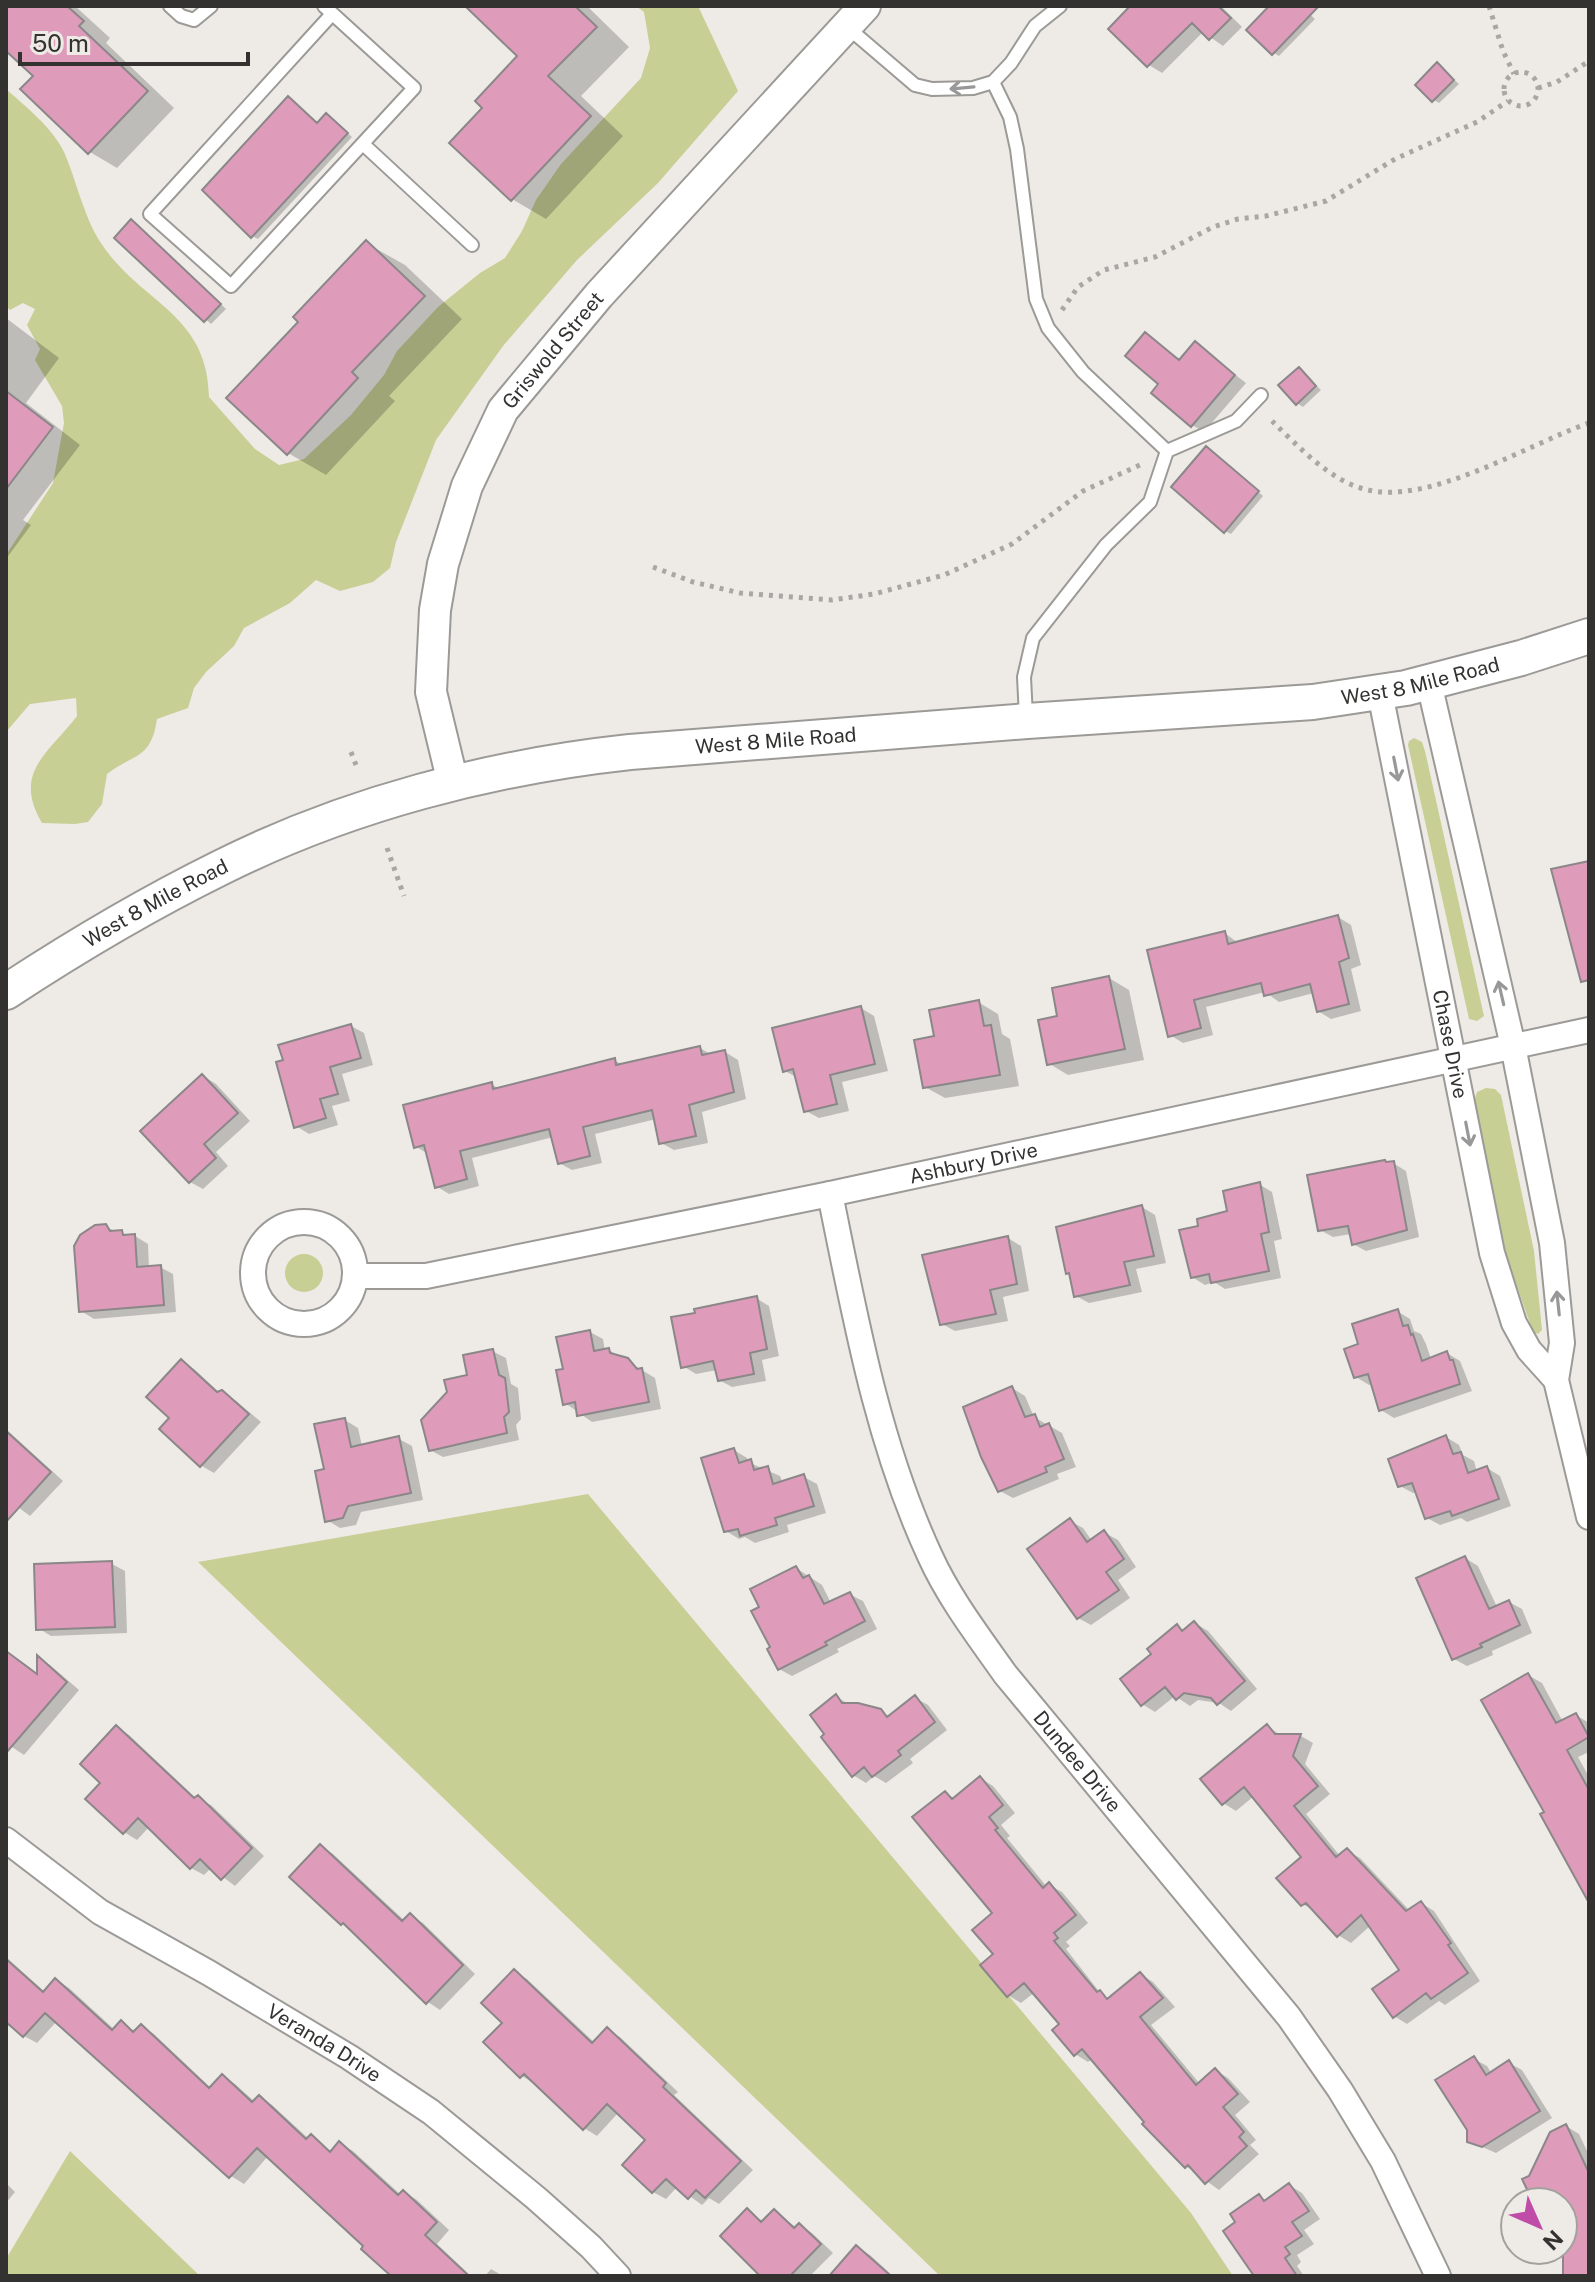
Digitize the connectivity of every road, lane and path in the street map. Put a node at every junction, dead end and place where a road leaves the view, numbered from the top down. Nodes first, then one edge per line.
1 (170, 6) edge
2 (211, 6) edge
3 (1060, 6) edge
4 (1489, 6) edge
5 (328, 10) edge
6 (856, 16) edge
7 (1589, 61) edge
8 (1514, 74) junction
9 (993, 82) junction
10 (1538, 88) junction
11 (1508, 101) junction
12 (363, 144) junction
13 (472, 245) dead end
14 (1059, 318) dead end
15 (1261, 395) dead end
16 (1272, 421) dead end
17 (1589, 423) edge
18 (1167, 451) junction
19 (653, 567) dead end
20 (1589, 636) edge
21 (1429, 683) junction
22 (1380, 693) junction
23 (1027, 721) junction
24 (351, 752) dead end
25 (356, 765) dead end
26 (453, 783) junction
27 (387, 848) dead end
28 (404, 896) dead end
29 (6, 992) edge
30 (1589, 1030) edge
31 (1513, 1046) junction
32 (1453, 1059) junction
33 (830, 1194) junction
34 (355, 1276) junction
35 (1556, 1380) junction
36 (1589, 1517) edge
37 (6, 1840) edge
38 (618, 2276) edge
39 (1438, 2276) edge

1 - 2 lane
3 - 9 lane
4 - 8 path
5 - 12 lane
5 - 12 lane
9 -> 6 lane
6 - 26 street, Griswold Street
7 - 10 path
8 - 10 path
8 - 11 path
9 - 18 lane
10 - 11 path
11 - 14 path
12 - 13 lane
15 - 18 lane
16 - 17 path
18 - 19 path
18 - 23 lane
20 - 21 main road, West 8 Mile Road
21 - 22 main road, West 8 Mile Road
31 -> 21 street, Chase Drive
22 - 23 main road, West 8 Mile Road
22 -> 32 street, Chase Drive
23 - 26 main road, West 8 Mile Road
24 - 25 path
26 - 29 main road, West 8 Mile Road
27 - 28 path
30 - 31 street, Ashbury Drive
31 - 32 street, Ashbury Drive
35 -> 31 street, Chase Drive
32 - 33 street, Ashbury Drive
32 -> 35 street, Chase Drive
33 - 34 street, Ashbury Drive
33 - 39 street, Dundee Drive
34 - 34 street
35 - 36 street, Chase Drive
37 - 38 street, Veranda Drive

